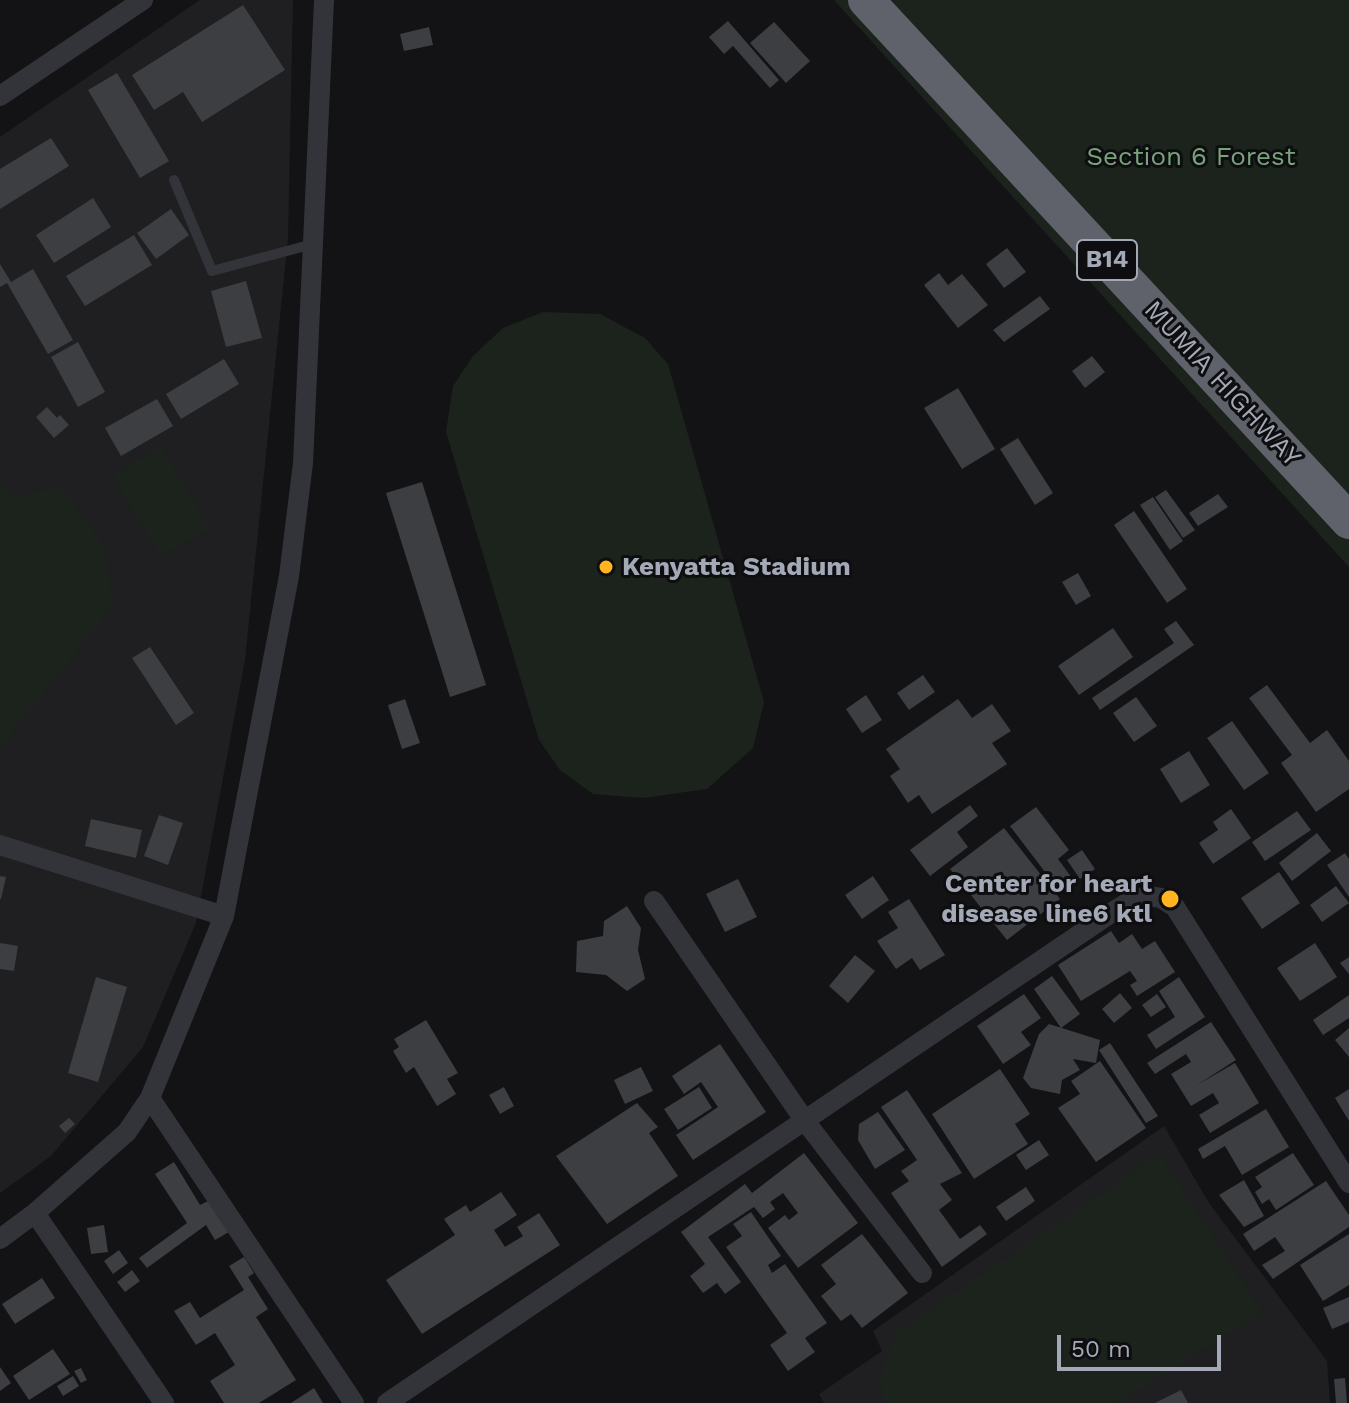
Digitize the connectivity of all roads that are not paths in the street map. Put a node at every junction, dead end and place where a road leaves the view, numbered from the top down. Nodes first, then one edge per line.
1 (143, 0) edge
2 (324, 0) edge
3 (866, 0) edge
4 (0, 96) edge
5 (174, 180) dead end
6 (315, 243) junction
7 (1349, 521) edge
8 (0, 845) edge
9 (654, 901) dead end
10 (224, 916) junction
11 (150, 1098) junction
12 (805, 1121) junction
13 (1349, 1183) edge
14 (35, 1213) junction
15 (0, 1239) edge
16 (922, 1273) dead end
17 (164, 1403) edge
18 (354, 1403) edge
19 (387, 1403) edge

1 - 4 street
2 - 6 street
3 - 7 highway, MUMIA HIGHWAY / B14
5 - 6 lane
6 - 10 street
8 - 10 street
9 - 12 street
10 - 11 street
11 - 14 street
11 - 18 street
12 - 13 street
12 - 16 street
12 - 19 street
14 - 15 street
14 - 17 street

